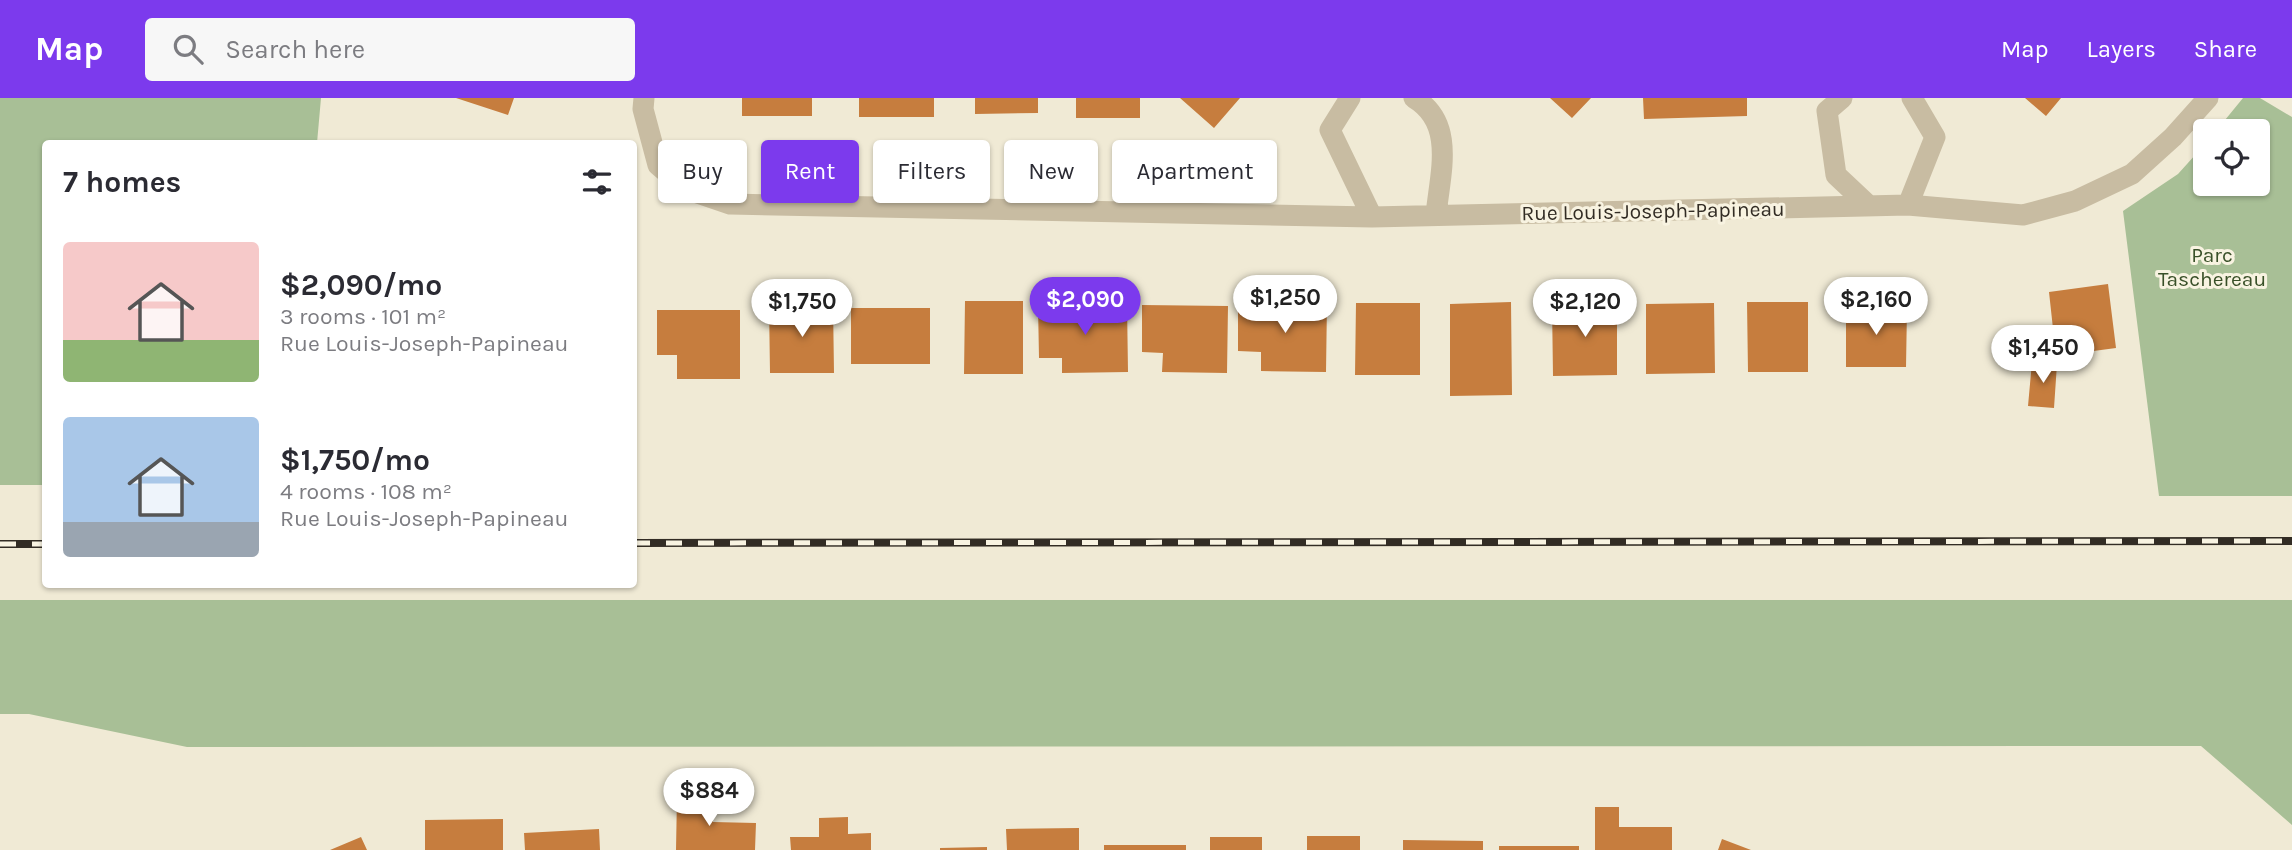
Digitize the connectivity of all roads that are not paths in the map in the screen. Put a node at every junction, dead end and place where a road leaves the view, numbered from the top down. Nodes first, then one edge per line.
1 (644, 98) edge
2 (1350, 98) edge
3 (1414, 98) edge
4 (1842, 98) edge
5 (1912, 98) edge
6 (2208, 98) edge
7 (1908, 205) junction
8 (1869, 206) junction
9 (1436, 215) junction
10 (1372, 217) junction

1 - 10 street, Rue Louis-Joseph-Papineau
2 - 10 street
3 - 9 street
4 - 8 street
5 - 7 street
6 - 7 street, Rue Louis-Joseph-Papineau
7 - 8 street, Rue Louis-Joseph-Papineau
8 - 9 street, Rue Louis-Joseph-Papineau
9 - 10 street, Rue Louis-Joseph-Papineau

